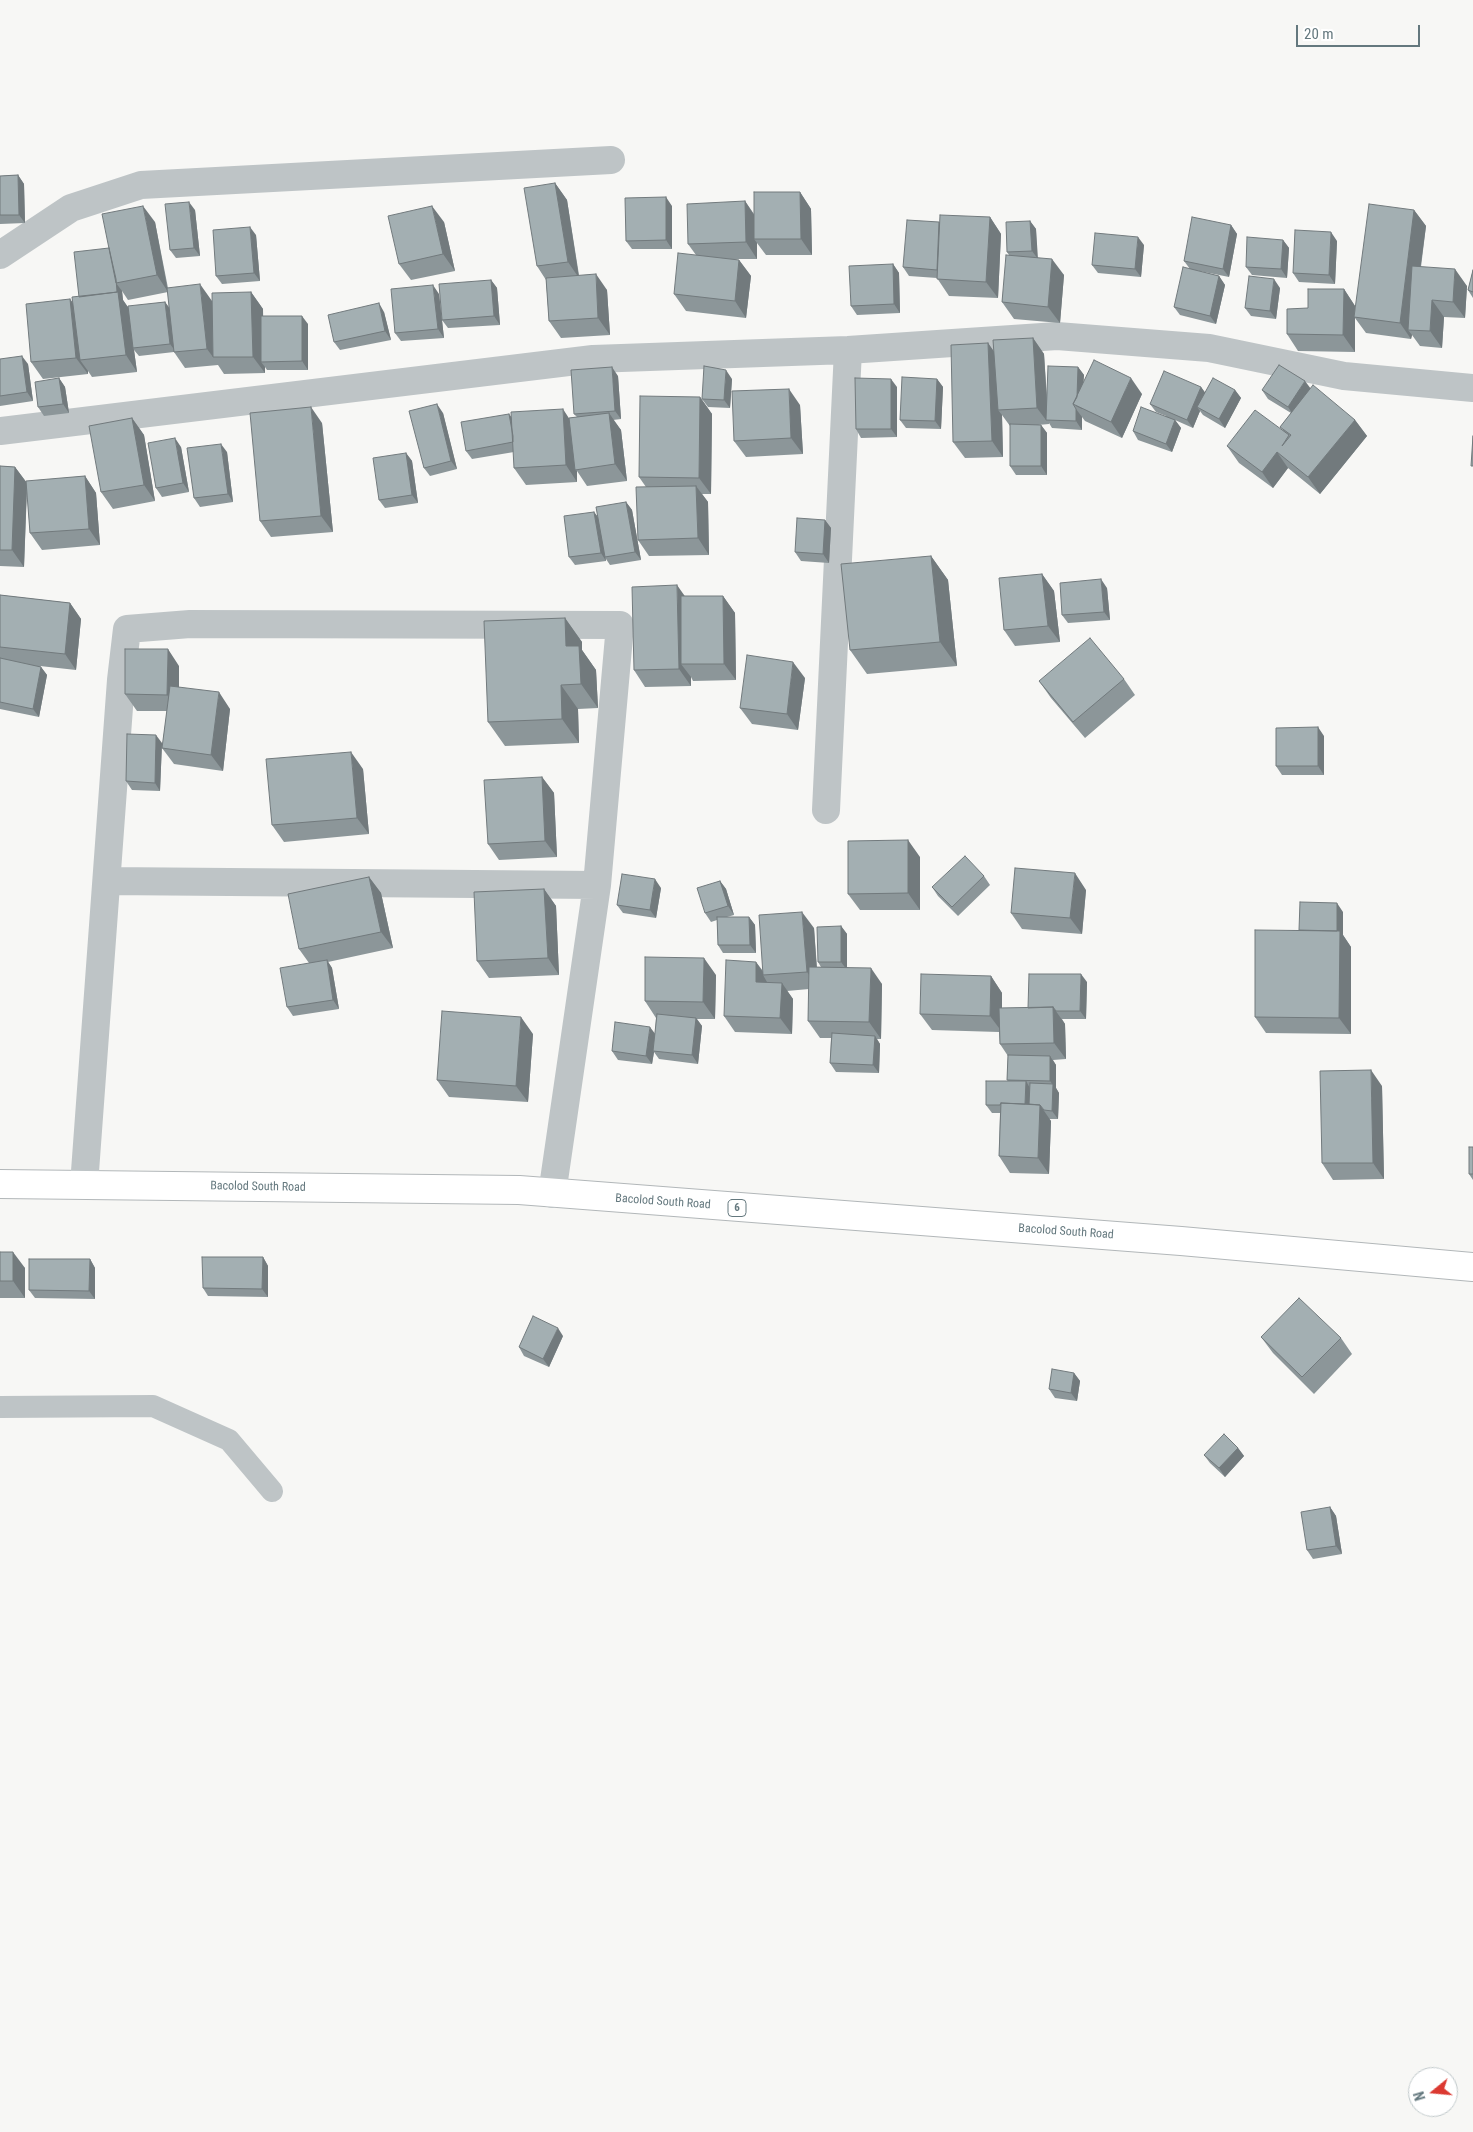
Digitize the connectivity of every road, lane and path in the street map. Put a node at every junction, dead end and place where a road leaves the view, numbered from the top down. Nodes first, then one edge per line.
1 (611, 160) dead end
2 (0, 255) edge
3 (848, 350) junction
4 (1473, 388) edge
5 (0, 431) edge
6 (826, 810) dead end
7 (107, 881) junction
8 (597, 885) junction
9 (0, 1184) edge
10 (84, 1185) junction
11 (552, 1194) junction
12 (1473, 1267) edge
13 (0, 1407) edge
14 (272, 1491) dead end

1 - 2 street
3 - 4 street
3 - 5 street
3 - 6 street
7 - 8 street
7 - 8 street
7 - 10 street
8 - 11 street
9 - 10 highway, Bacolod South Road / 6
10 - 11 highway, Bacolod South Road / 6
11 - 12 highway, Bacolod South Road / 6
13 - 14 lane

